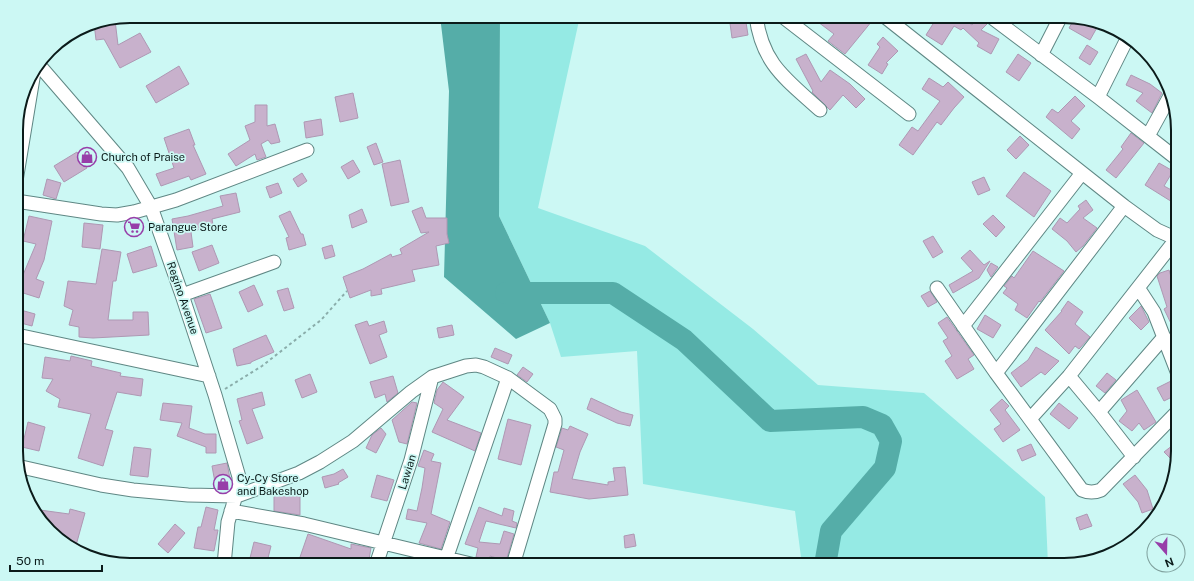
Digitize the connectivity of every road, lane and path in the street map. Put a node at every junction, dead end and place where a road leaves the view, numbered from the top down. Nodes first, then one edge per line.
1 (757, 23) edge
2 (791, 23) edge
3 (893, 23) edge
4 (999, 23) edge
5 (1057, 23) edge
6 (1125, 43) edge
7 (1041, 55) junction
8 (42, 69) edge
9 (31, 88) edge
10 (1098, 97) junction
11 (1167, 102) edge
12 (820, 110) dead end
13 (909, 114) dead end
14 (1148, 136) junction
15 (23, 139) edge
16 (307, 150) dead end
17 (1171, 154) edge
18 (1082, 173) junction
19 (23, 203) edge
20 (1124, 206) junction
21 (151, 207) junction
22 (1171, 236) edge
23 (1171, 247) edge
24 (274, 262) dead end
25 (937, 288) dead end
26 (1139, 289) junction
27 (347, 291) dead end
28 (182, 295) junction
29 (963, 326) junction
30 (23, 336) edge
31 (1164, 337) junction
32 (1171, 356) edge
33 (996, 373) junction
34 (209, 376) junction
35 (1069, 376) junction
36 (432, 377) junction
37 (508, 378) junction
38 (215, 395) junction
39 (1100, 412) junction
40 (1171, 418) edge
41 (1030, 419) junction
42 (1134, 457) junction
43 (25, 468) edge
44 (237, 496) junction
45 (231, 511) junction
46 (384, 542) junction
47 (225, 558) edge
48 (378, 558) edge
49 (435, 558) edge
50 (446, 558) edge
51 (515, 558) edge

1 - 12 street
2 - 13 street
3 - 18 street
4 - 7 street
5 - 7 street
6 - 10 street
7 - 10 street
8 - 21 street, Regino Avenue
9 - 15 street
10 - 14 street
11 - 14 street
14 - 17 street
16 - 21 street
18 - 20 street
18 - 29 street
19 - 21 street
20 - 22 street
20 - 33 street
21 - 28 street, Regino Avenue
23 - 26 street
24 - 28 street
25 - 29 street
26 - 31 street
26 - 35 street
27 - 38 path
28 - 34 street, Regino Avenue
29 - 33 street
30 - 34 street
31 - 32 street
31 - 39 street
33 - 41 street
34 - 38 street, Regino Avenue
35 - 39 street
35 - 41 street
36 - 37 street
36 - 44 street
36 - 46 street, Lawian
37 - 50 street
37 - 51 street
38 - 44 street, Regino Avenue
39 - 42 street
40 - 42 street
41 - 42 street
43 - 44 street
44 - 45 street, Regino Avenue
45 - 46 street
45 - 47 street, Regino Avenue
46 - 48 street, Lawian
46 - 49 street

